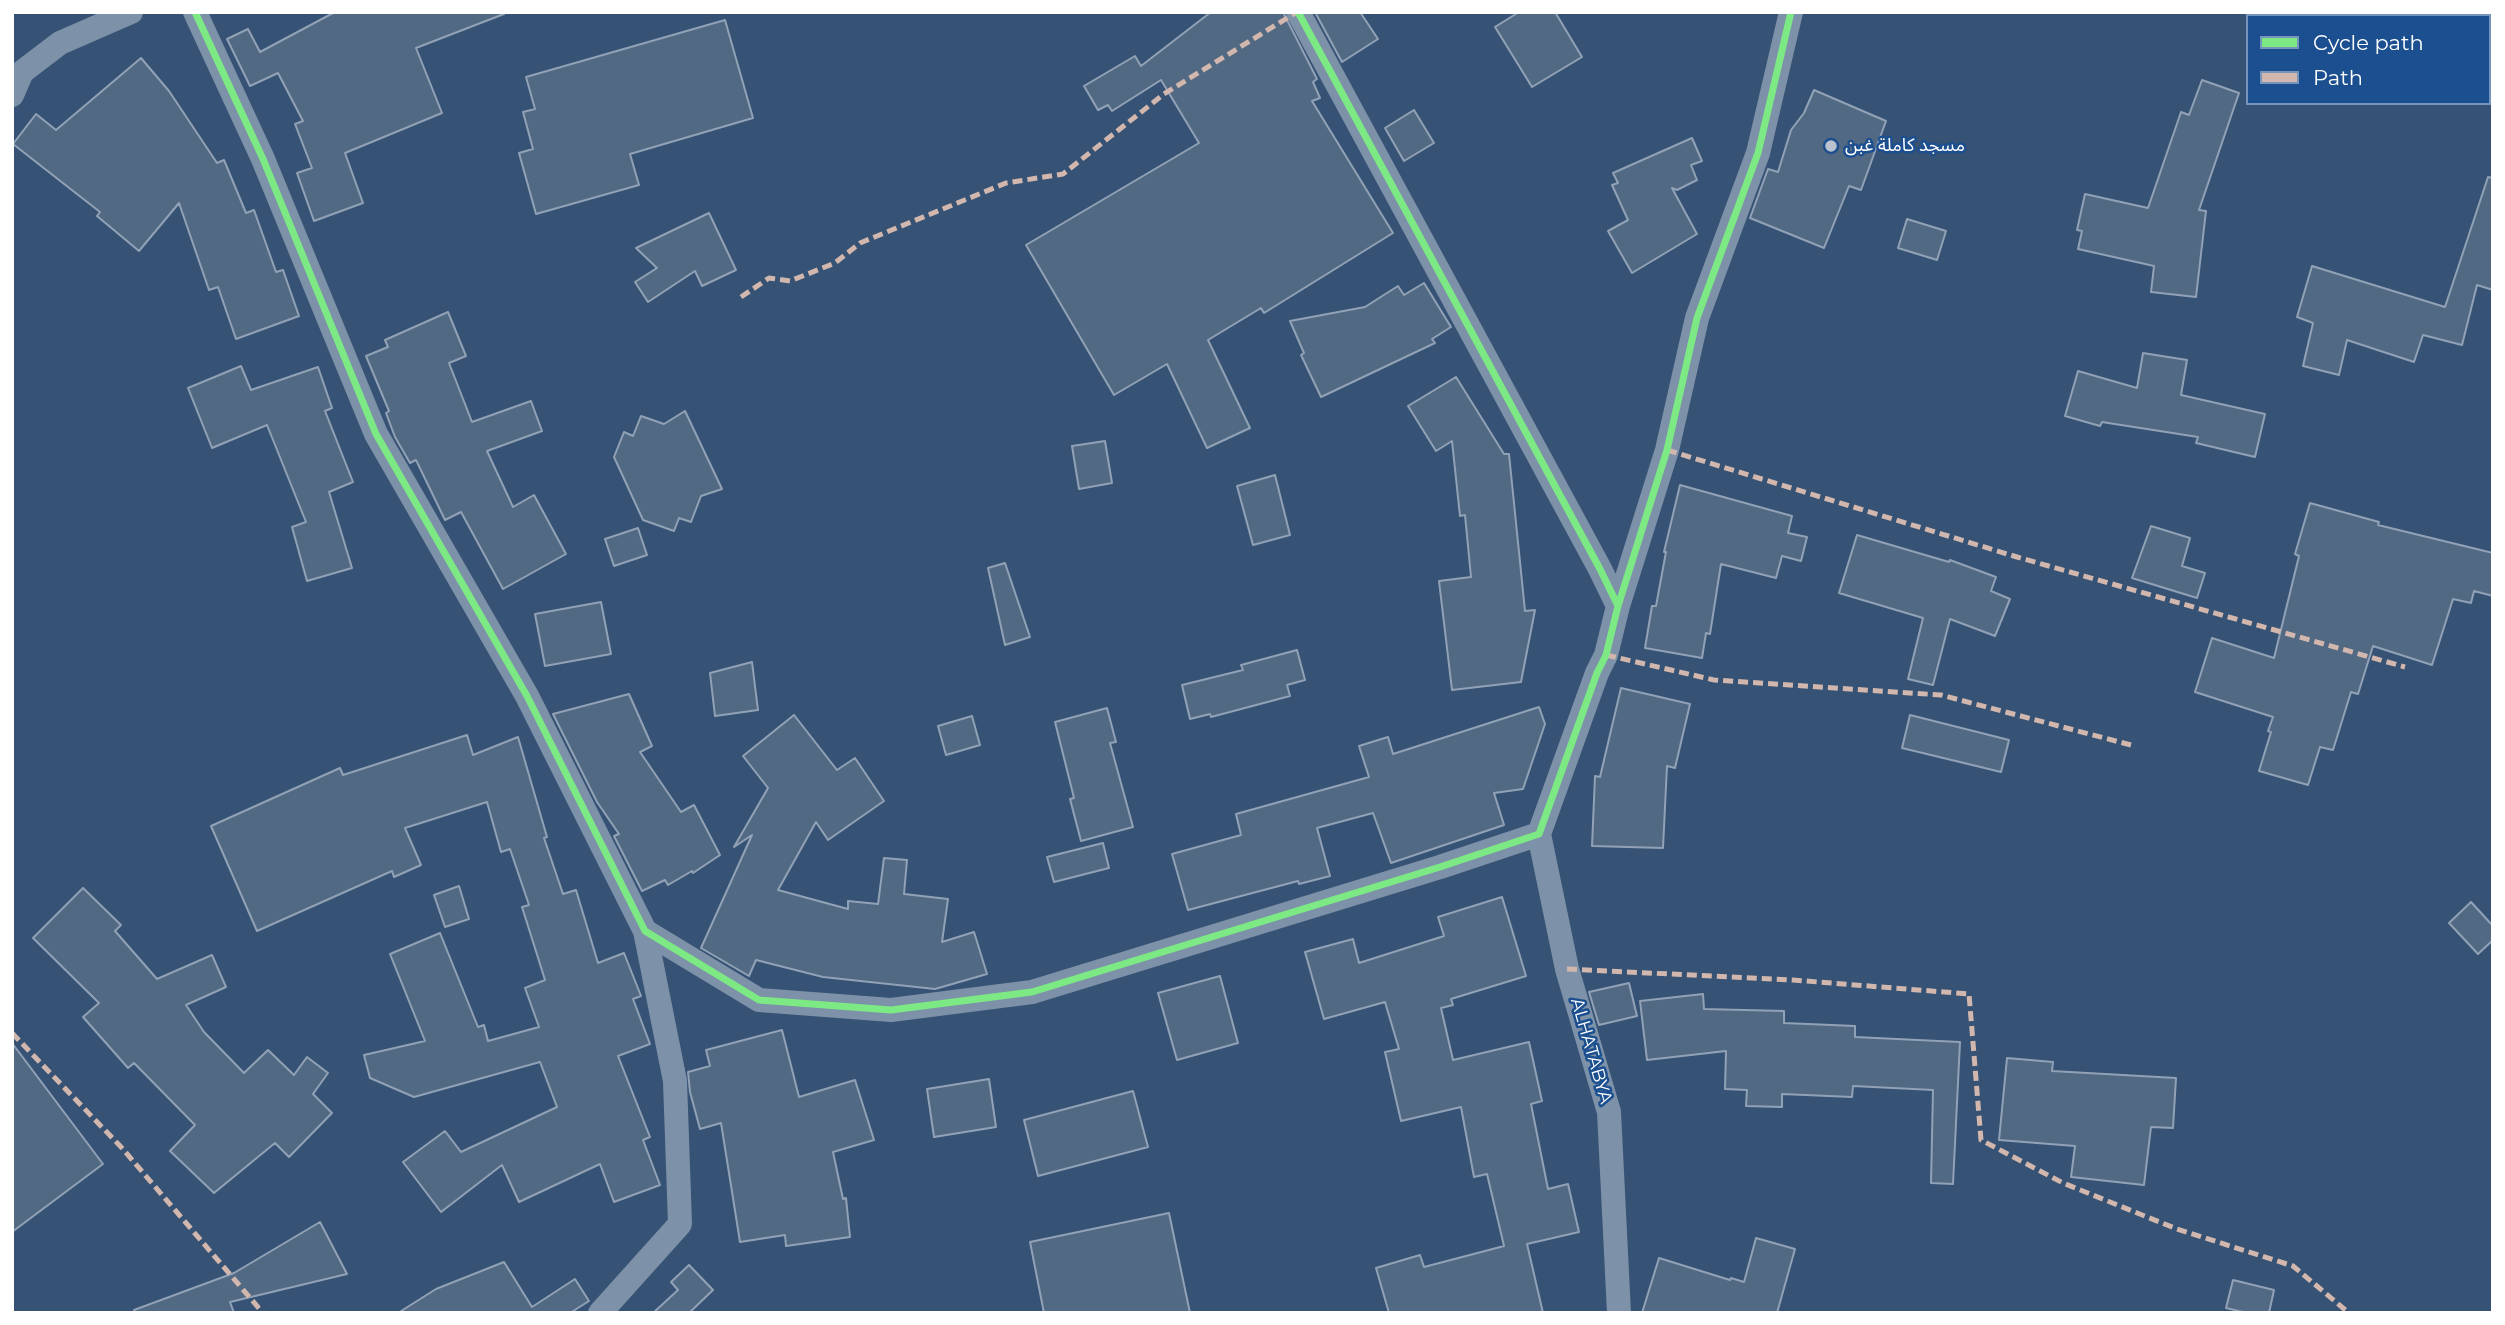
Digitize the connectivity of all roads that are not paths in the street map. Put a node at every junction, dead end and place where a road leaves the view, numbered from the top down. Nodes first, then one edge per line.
1 (131, 12) edge
2 (195, 12) edge
3 (1298, 12) edge
4 (1791, 12) edge
5 (12, 95) edge
6 (1618, 606) junction
7 (1539, 834) junction
8 (645, 931) junction
9 (600, 1313) edge
10 (1619, 1313) edge

1 - 5 street
2 - 8 street
3 - 6 street
4 - 6 street
6 - 7 street
7 - 8 street
7 - 10 street, ALHATABYA
8 - 9 street

